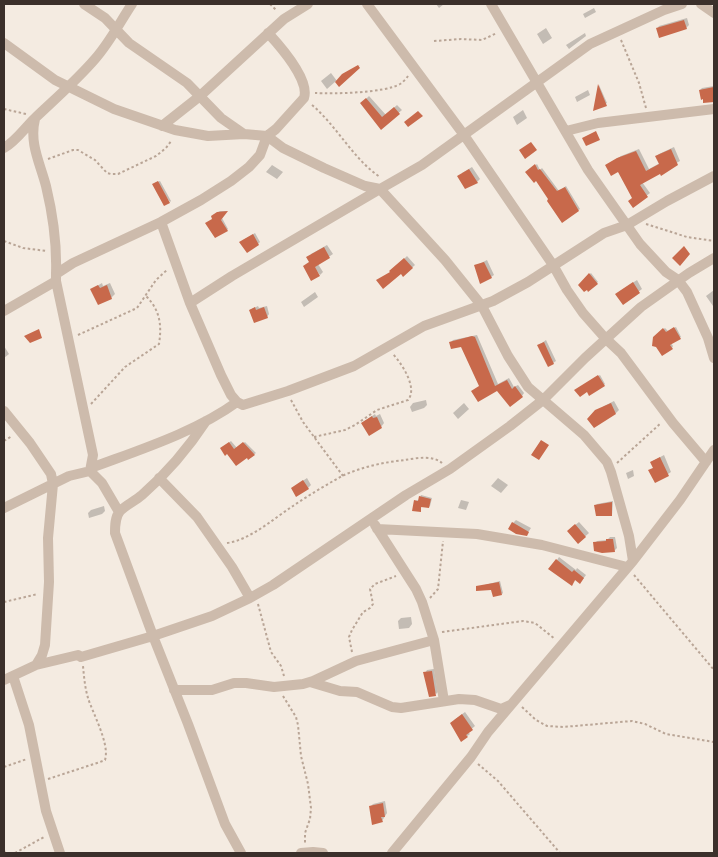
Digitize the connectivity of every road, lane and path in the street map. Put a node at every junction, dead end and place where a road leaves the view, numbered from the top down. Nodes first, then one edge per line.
1 (84, 4) edge
2 (132, 4) edge
3 (308, 4) edge
4 (367, 4) edge
5 (491, 4) edge
6 (682, 4) edge
7 (701, 4) edge
8 (714, 13) edge
9 (505, 27) junction
10 (117, 29) junction
11 (617, 31) junction
12 (268, 33) junction
13 (434, 41) dead end
14 (4, 43) edge
15 (415, 69) junction
16 (536, 82) junction
17 (68, 86) junction
18 (305, 95) junction
19 (200, 96) junction
20 (4, 109) edge
21 (714, 109) edge
22 (35, 118) junction
23 (649, 118) junction
24 (162, 126) junction
25 (175, 130) junction
26 (566, 131) junction
27 (244, 134) junction
28 (464, 135) junction
29 (267, 136) junction
30 (4, 148) edge
31 (39, 162) junction
32 (714, 176) edge
33 (396, 180) junction
34 (380, 189) junction
35 (161, 222) junction
36 (630, 223) junction
37 (714, 241) edge
38 (4, 242) edge
39 (55, 251) junction
40 (714, 258) edge
41 (176, 263) junction
42 (553, 265) junction
43 (56, 278) junction
44 (678, 280) junction
45 (146, 296) junction
46 (190, 303) junction
47 (482, 306) junction
48 (4, 311) edge
49 (605, 338) junction
50 (69, 339) junction
51 (384, 349) junction
52 (714, 358) edge
53 (288, 391) junction
54 (542, 400) junction
55 (237, 402) junction
56 (4, 411) edge
57 (84, 414) junction
58 (206, 421) junction
59 (673, 423) junction
60 (314, 437) junction
61 (714, 450) edge
62 (706, 462) junction
63 (91, 469) junction
64 (450, 469) junction
65 (610, 469) junction
66 (343, 476) junction
67 (159, 478) junction
68 (53, 484) junction
69 (4, 508) edge
70 (119, 512) junction
71 (372, 519) junction
72 (377, 528) junction
73 (444, 533) junction
74 (216, 544) junction
75 (630, 564) junction
76 (405, 572) junction
77 (48, 592) junction
78 (252, 597) junction
79 (4, 602) edge
80 (423, 605) junction
81 (153, 636) junction
82 (432, 637) junction
83 (564, 644) junction
84 (82, 657) junction
85 (356, 661) junction
86 (36, 665) junction
87 (714, 670) edge
88 (8, 678) edge
89 (310, 682) junction
90 (284, 686) junction
91 (174, 690) junction
92 (444, 701) junction
93 (516, 702) junction
94 (714, 742) edge
95 (35, 756) junction
96 (471, 757) junction
97 (4, 767) edge
98 (40, 784) junction
99 (53, 832) junction
100 (15, 853) edge
101 (60, 853) edge
102 (241, 853) edge
103 (303, 853) edge
104 (324, 853) edge
105 (392, 853) edge
106 (560, 853) edge

1 - 10 street
2 - 10 street
3 - 12 street
4 - 15 street
5 - 9 street
6 - 11 street
7 - 8 street
9 - 13 path
9 - 16 street
10 - 17 street
10 - 19 street
11 - 16 street
11 - 23 path
12 - 18 street
12 - 19 street
14 - 17 street
15 - 18 path
15 - 28 street
16 - 26 street
16 - 28 street
17 - 22 street
17 - 24 street
18 - 29 street
18 - 33 path
19 - 24 street
19 - 27 street
20 - 22 path
21 - 23 street
22 - 30 street
22 - 31 street
23 - 26 street
24 - 25 street
25 - 27 street
25 - 31 path
26 - 36 street
27 - 29 street
28 - 33 street
28 - 42 street
29 - 34 street
29 - 35 street
31 - 39 street
32 - 36 street
33 - 34 street
34 - 46 street
34 - 47 street
35 - 41 street
35 - 43 street
36 - 37 path
36 - 42 street
36 - 44 street
38 - 39 path
39 - 43 street
40 - 44 street
41 - 45 path
41 - 46 street
42 - 47 street
42 - 49 street
43 - 48 street
43 - 50 street
44 - 49 street
44 - 52 street
45 - 50 path
45 - 57 path
46 - 55 street
47 - 51 street
47 - 54 street
49 - 54 street
49 - 59 street
50 - 57 street
51 - 53 street
51 - 60 path
53 - 55 street
53 - 60 path
54 - 64 street
54 - 65 street
55 - 58 street
56 - 68 street
57 - 63 street
58 - 63 street
58 - 67 street
59 - 62 street
59 - 65 path
60 - 66 path
61 - 62 street
62 - 75 street
63 - 68 street
63 - 70 street
64 - 66 path
64 - 71 street
65 - 75 street
66 - 74 path
67 - 70 street
67 - 74 street
68 - 69 street
68 - 77 street
70 - 81 street
71 - 72 street
71 - 78 street
72 - 73 street
72 - 76 street
73 - 75 street
73 - 80 path
74 - 78 street
75 - 83 street
75 - 87 path
76 - 80 street
76 - 85 path
77 - 79 path
77 - 86 street
78 - 81 street
78 - 90 path
80 - 82 street
81 - 84 street
81 - 91 street
82 - 83 path
82 - 85 street
82 - 92 street
83 - 93 street
84 - 86 street
84 - 98 path
85 - 89 street
86 - 88 street
88 - 95 street
89 - 90 street
89 - 92 street
90 - 91 street
90 - 103 path
91 - 102 street
92 - 93 street
93 - 94 path
93 - 96 street
95 - 97 path
95 - 98 street
96 - 105 street
96 - 106 path
98 - 99 street
99 - 100 path
99 - 101 street
103 - 104 street

